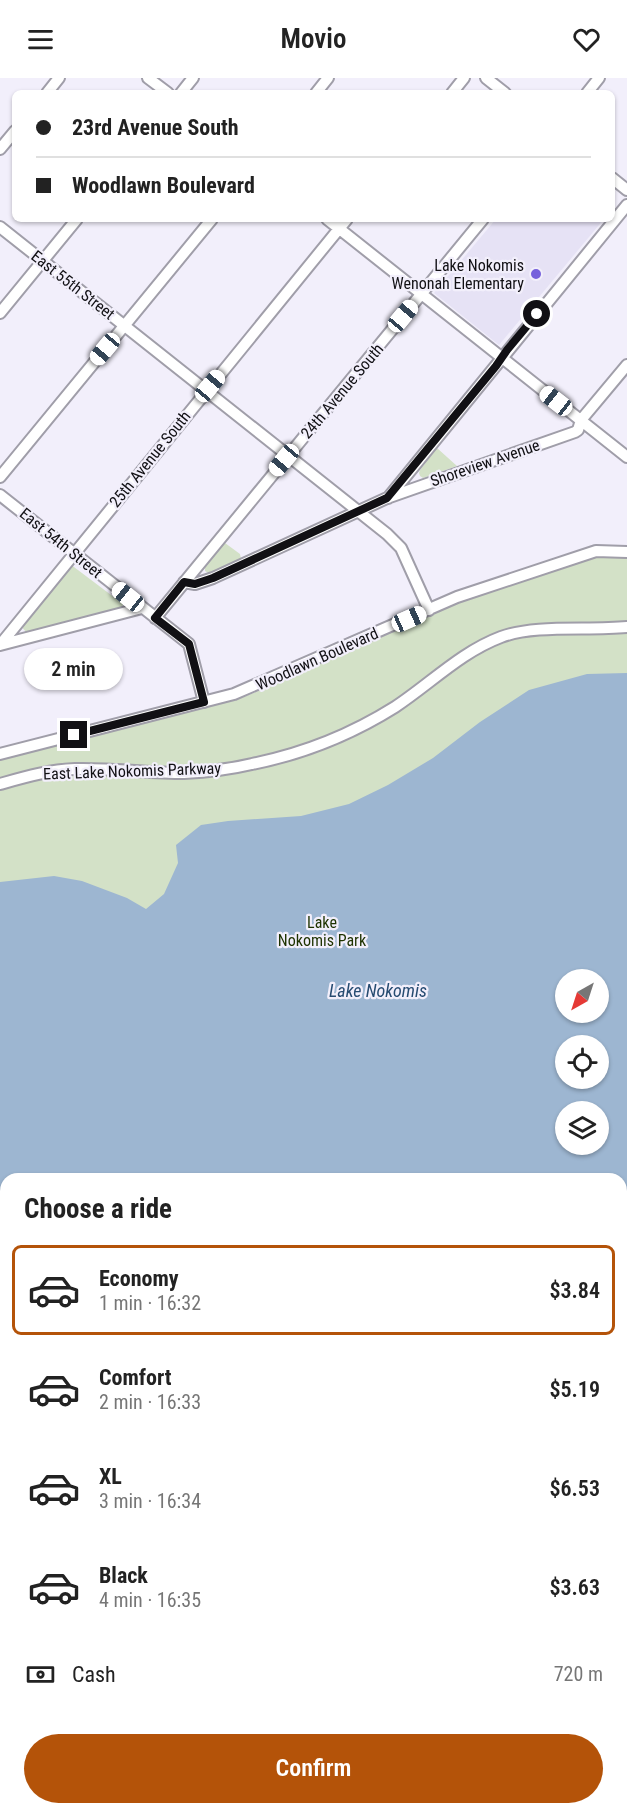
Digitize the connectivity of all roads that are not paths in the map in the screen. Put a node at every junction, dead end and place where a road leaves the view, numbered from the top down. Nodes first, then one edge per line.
1 (59, 78) edge
2 (148, 78) edge
3 (193, 78) edge
4 (328, 78) edge
5 (464, 78) edge
6 (486, 78) edge
7 (599, 78) edge
8 (49, 90) edge
9 (164, 90) edge
10 (183, 90) edge
11 (318, 90) edge
12 (454, 90) edge
13 (501, 90) edge
14 (589, 90) edge
15 (12, 135) edge
16 (0, 149) edge
17 (615, 180) edge
18 (627, 190) edge
19 (627, 205) edge
20 (615, 220) edge
21 (75, 222) edge
22 (210, 222) edge
23 (331, 222) edge
24 (345, 222) edge
25 (481, 222) edge
26 (613, 222) edge
27 (0, 227) edge
28 (339, 229) junction
29 (43, 261) junction
30 (421, 294) junction
31 (0, 313) edge
32 (125, 325) junction
33 (502, 358) junction
34 (627, 365) edge
35 (206, 390) junction
36 (581, 420) junction
37 (288, 456) junction
38 (627, 457) edge
39 (0, 477) edge
40 (0, 495) edge
41 (387, 498) junction
42 (358, 512) junction
43 (627, 552) edge
44 (73, 554) junction
45 (184, 582) junction
46 (142, 608) junction
47 (429, 610) junction
48 (155, 618) junction
49 (627, 627) edge
50 (0, 645) edge
51 (204, 702) junction
52 (0, 754) edge
53 (0, 784) edge

1 - 8 street
2 - 9 street
3 - 10 street
4 - 11 street
5 - 12 street
6 - 13 street
7 - 14 street
15 - 16 street
17 - 18 street
19 - 20 street
21 - 29 street
22 - 32 street
23 - 28 street
24 - 28 street, 25th Avenue South
25 - 30 street, 24th Avenue South
26 - 33 street
27 - 29 street, East 55th Street
28 - 30 street
28 - 35 street, 25th Avenue South
29 - 31 street
29 - 32 street, East 55th Street
30 - 33 street
30 - 37 street, 24th Avenue South
32 - 35 street, East 55th Street
32 - 39 street
33 - 36 street
33 - 41 street
34 - 36 street, Shoreview Avenue
35 - 37 street, East 55th Street
35 - 44 street, 25th Avenue South
36 - 38 street
36 - 41 street, Shoreview Avenue
37 - 42 street, East 55th Street
37 - 45 street, 24th Avenue South
40 - 44 street, East 54th Street
41 - 42 street, Shoreview Avenue
42 - 45 street, Shoreview Avenue
42 - 47 street, East 55th Street
43 - 47 street, Woodlawn Boulevard
44 - 46 street, East 54th Street
44 - 50 street, 25th Avenue South
45 - 48 street, 24th Avenue South
46 - 48 street, East 54th Street
46 - 50 street
47 - 51 street, Woodlawn Boulevard
48 - 51 street, East 54th Street
49 - 53 street, East Lake Nokomis Parkway
51 - 52 street, Woodlawn Boulevard

